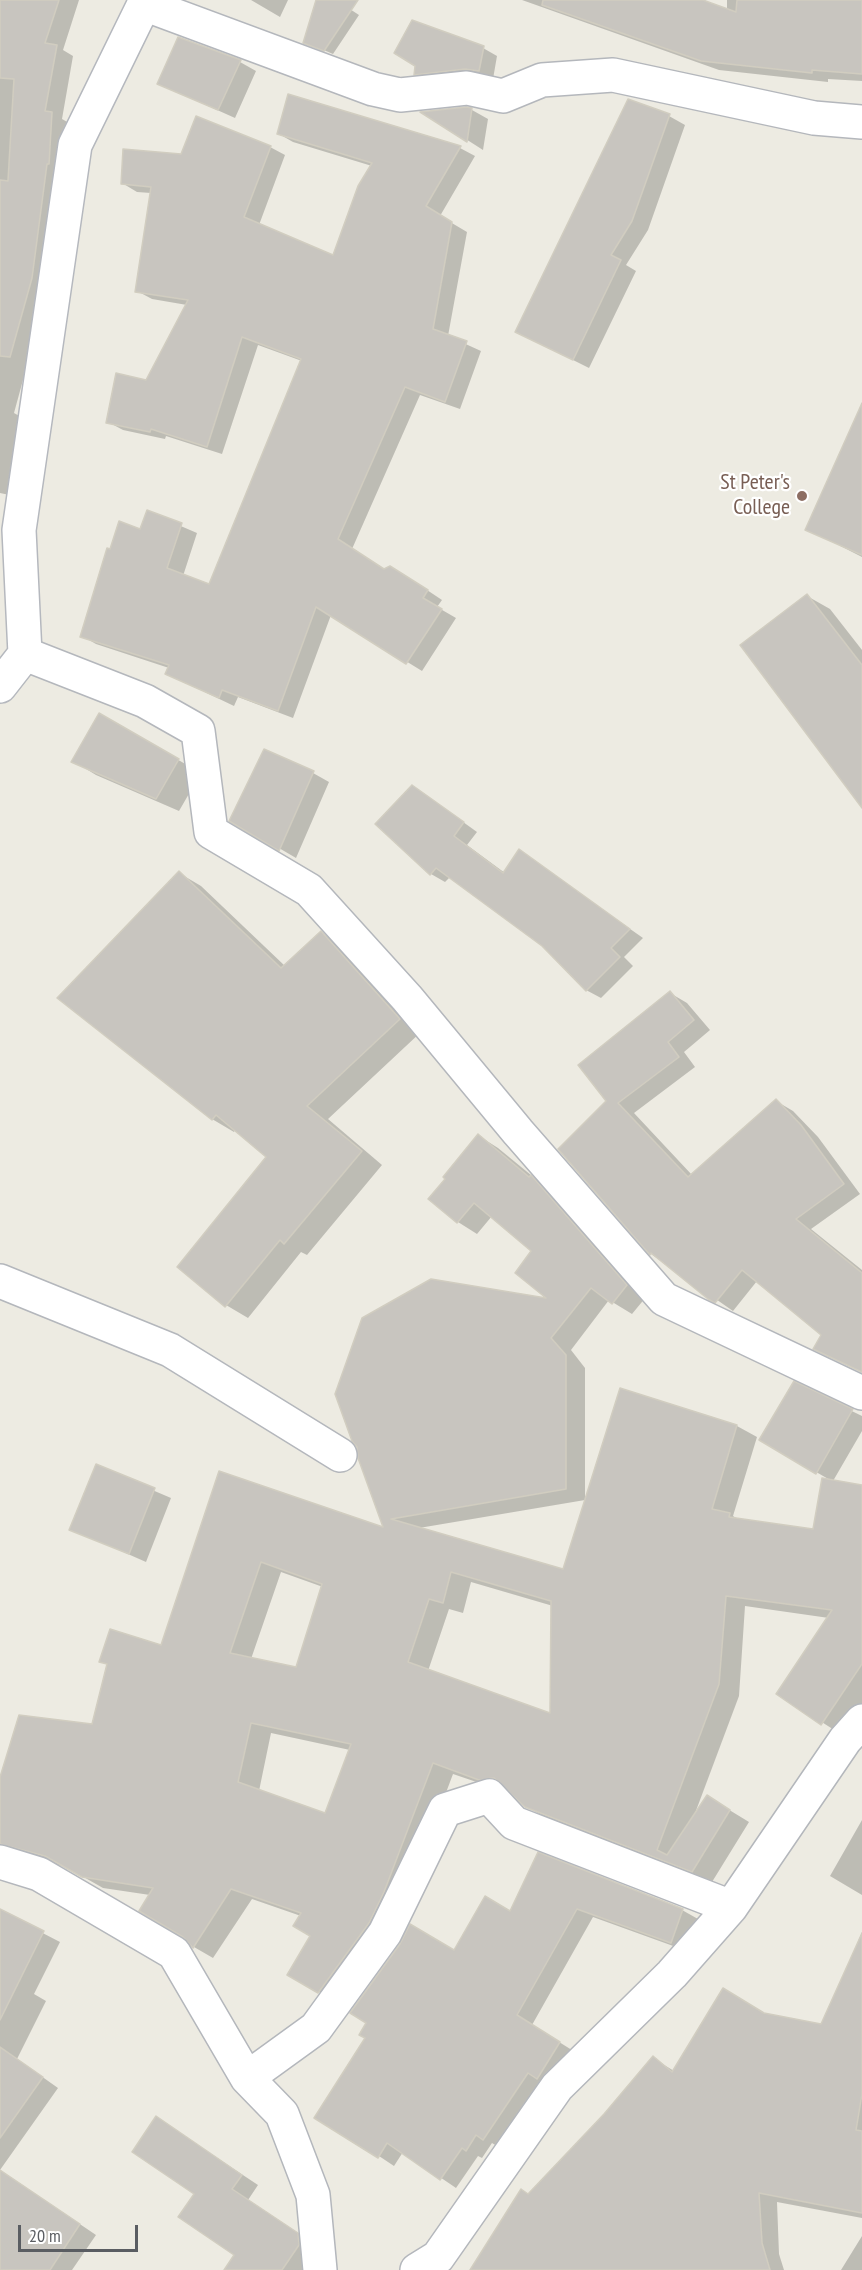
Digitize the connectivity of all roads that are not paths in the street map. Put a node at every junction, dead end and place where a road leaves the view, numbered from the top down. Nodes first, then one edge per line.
1 (145, 2) edge
2 (862, 122) edge
3 (24, 654) junction
4 (0, 686) edge
5 (0, 1281) edge
6 (862, 1393) edge
7 (340, 1455) dead end
8 (862, 1721) edge
9 (0, 1862) edge
10 (731, 1908) junction
11 (247, 2078) junction
12 (320, 2270) edge
13 (417, 2270) edge

1 - 2 street
1 - 3 street
3 - 4 street
3 - 6 street
5 - 7 street
8 - 10 street
9 - 11 street
10 - 11 street
10 - 13 street
11 - 12 street

